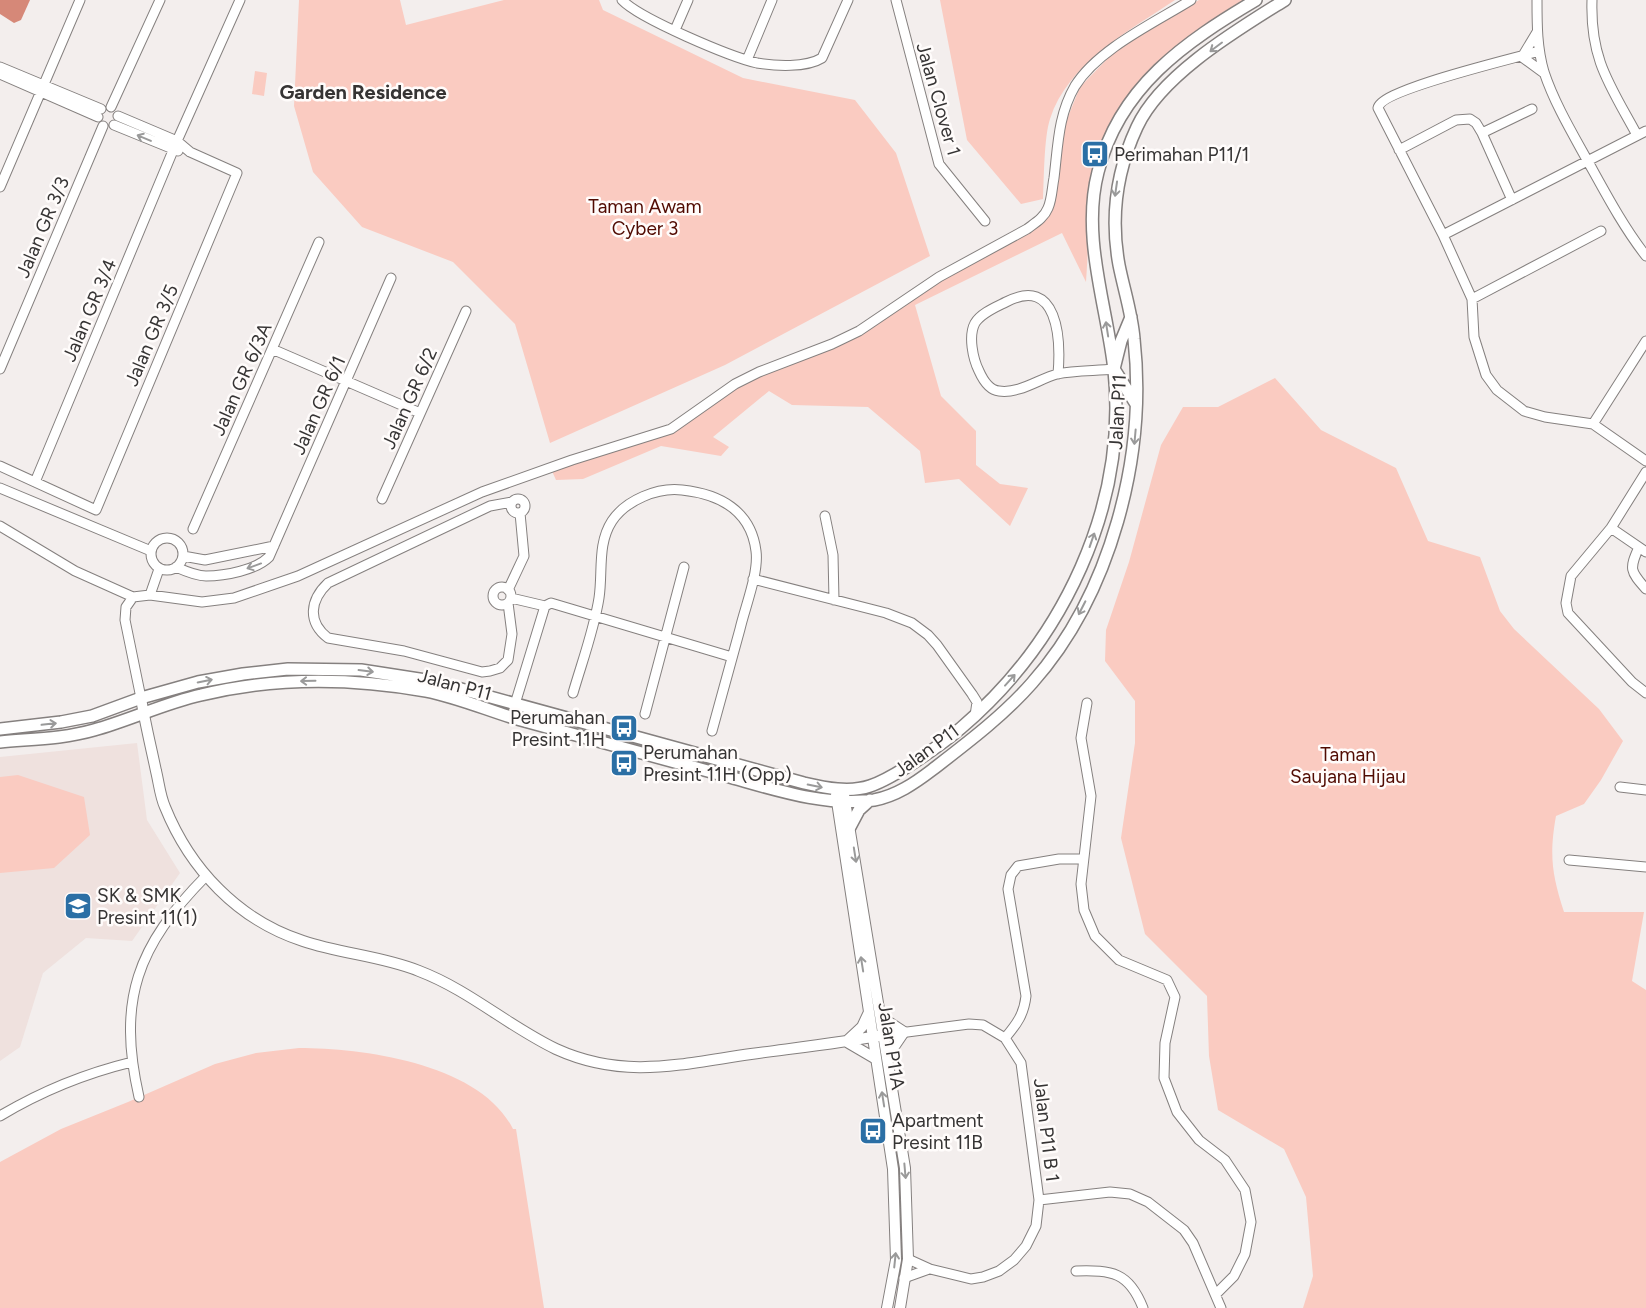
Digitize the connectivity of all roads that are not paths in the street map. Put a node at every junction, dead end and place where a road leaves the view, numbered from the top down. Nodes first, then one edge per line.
1 (80, 0) edge
2 (160, 0) edge
3 (240, 0) edge
4 (622, 0) edge
5 (688, 0) edge
6 (772, 0) edge
7 (848, 0) edge
8 (896, 0) edge
9 (1191, 0) edge
10 (1270, 0) edge
11 (1285, 0) edge
12 (1538, 0) edge
13 (1592, 0) edge
14 (1252, 3) edge
15 (1243, 26) junction
16 (675, 30) junction
17 (1537, 32) junction
18 (1539, 51) junction
19 (1522, 57) junction
20 (747, 60) junction
21 (0, 67) edge
22 (1544, 73) junction
23 (0, 74) edge
24 (42, 88) junction
25 (111, 107) junction
26 (1532, 109) dead end
27 (100, 113) junction
28 (116, 121) junction
29 (103, 126) junction
30 (1646, 130) edge
31 (1482, 134) junction
32 (1637, 135) junction
33 (177, 141) junction
34 (173, 150) junction
35 (1399, 150) junction
36 (190, 152) junction
37 (1588, 162) junction
38 (0, 187) edge
39 (1512, 200) junction
40 (985, 222) dead end
41 (1601, 231) dead end
42 (1443, 235) junction
43 (319, 242) dead end
44 (1646, 256) edge
45 (391, 278) dead end
46 (1472, 299) junction
47 (466, 311) dead end
48 (1131, 317) junction
49 (1646, 341) edge
50 (272, 349) junction
51 (0, 369) edge
52 (1114, 369) junction
53 (1058, 374) junction
54 (346, 381) junction
55 (1136, 404) junction
56 (420, 413) junction
57 (1593, 424) junction
58 (1646, 461) edge
59 (0, 466) edge
60 (1646, 472) edge
61 (35, 482) junction
62 (0, 488) edge
63 (382, 499) dead end
64 (825, 516) dead end
65 (0, 526) edge
66 (1611, 528) junction
67 (194, 529) dead end
68 (274, 546) junction
69 (1642, 550) edge
70 (151, 551) junction
71 (183, 556) junction
72 (205, 560) junction
73 (176, 567) junction
74 (684, 567) dead end
75 (159, 569) junction
76 (206, 576) junction
77 (753, 579) junction
78 (1646, 589) edge
79 (150, 595) junction
80 (133, 597) junction
81 (509, 597) junction
82 (834, 600) junction
83 (545, 606) junction
84 (595, 615) junction
85 (666, 637) junction
86 (732, 657) junction
87 (1646, 692) edge
88 (573, 693) dead end
89 (972, 694) junction
90 (998, 694) junction
91 (141, 698) junction
92 (1087, 703) dead end
93 (515, 704) junction
94 (493, 712) junction
95 (144, 713) junction
96 (645, 714) dead end
97 (975, 716) junction
98 (528, 722) junction
99 (0, 729) edge
100 (712, 731) dead end
101 (0, 742) edge
102 (1620, 787) dead end
103 (840, 789) junction
104 (1646, 790) edge
105 (870, 800) junction
106 (841, 802) junction
107 (850, 827) junction
108 (1082, 859) junction
109 (1569, 860) dead end
110 (1646, 867) edge
111 (206, 876) junction
112 (869, 1012) junction
113 (881, 1017) junction
114 (904, 1032) junction
115 (884, 1036) junction
116 (873, 1037) junction
117 (1005, 1038) junction
118 (846, 1041) junction
119 (887, 1057) junction
120 (876, 1059) junction
121 (132, 1062) junction
122 (139, 1097) dead end
123 (0, 1116) edge
124 (1039, 1200) junction
125 (908, 1259) junction
126 (930, 1269) junction
127 (1076, 1271) dead end
128 (904, 1278) junction
129 (1216, 1294) junction
130 (887, 1308) edge
131 (900, 1308) edge
132 (1143, 1308) edge
133 (1221, 1308) edge

1 - 24 street
2 - 25 street
3 - 33 street
4 - 16 street
5 - 16 street
6 - 20 street
7 - 20 street
8 - 40 street, Jalan Clover 1
9 - 79 street
10 - 11 main road
11 - 15 main road, Jalan P11
12 - 17 street
13 - 32 street
14 - 15 main road
52 -> 14 main road, Jalan P11
15 -> 48 main road, Jalan P11
16 - 20 street
17 - 18 street
17 - 19 street
18 - 19 street
18 - 22 street
19 - 22 street
19 - 35 street
21 - 24 street
22 - 37 street
23 - 24 street
24 - 27 street
24 - 38 street
25 - 27 street
25 - 28 street
26 - 31 street
27 - 29 street
28 - 29 street
28 - 33 street
34 -> 28 street
29 - 51 street, Jalan GR 3/3
30 - 32 street
31 - 35 street
31 - 39 street
32 - 37 street
33 - 34 street, Jalan GR 3/4
33 - 36 street
34 - 36 street
34 - 61 street, Jalan GR 3/4
35 - 42 street
36 - 61 street, Jalan GR 3/5
37 - 39 street
37 - 44 street
39 - 42 street
41 - 46 street
42 - 46 street
43 - 50 street, Jalan GR 6/3A
45 - 54 street, Jalan GR 6/1
46 - 57 street
47 - 56 street, Jalan GR 6/2
48 - 52 main road
48 - 55 main road, Jalan P11
49 - 57 street
50 - 54 street
50 - 67 street, Jalan GR 6/3A
52 - 53 street
52 - 55 main road
90 -> 52 main road, Jalan P11
53 - 53 street
54 - 56 street
54 - 68 street, Jalan GR 6/1
55 -> 105 main road, Jalan P11
56 - 63 street, Jalan GR 6/2
57 - 58 street
59 - 61 street
60 - 66 street
62 - 70 street
64 - 82 street
65 - 80 street
66 - 69 street
66 - 87 street
68 - 72 street
68 -> 76 street, Jalan GR 6/1
69 - 78 street
70 - 71 street
70 - 75 street
71 - 72 street
71 - 73 street
72 - 76 street
73 - 75 street
73 - 76 street
74 - 85 street
75 - 79 street
77 - 82 street
77 - 84 street
77 - 86 street
79 - 80 street
80 - 91 street
81 - 81 street
81 - 83 street
82 - 89 street
83 - 84 street
83 - 93 street
84 - 85 street
84 - 88 street
85 - 86 street
85 - 96 street
86 - 100 street
89 - 90 street
89 - 97 street
90 - 97 main road, Jalan P11
91 -> 93 main road, Jalan P11
91 - 95 street
99 -> 91 main road, Jalan P11
92 - 108 street
93 - 94 main road
93 - 98 main road
93 -> 103 main road, Jalan P11
94 -> 95 main road, Jalan P11
94 - 98 main road, Jalan P11
95 - 101 main road, Jalan P11
95 - 111 street
97 - 103 main road, Jalan P11
98 - 106 main road, Jalan P11
102 - 104 street
103 - 106 street, Jalan P11A
105 - 106 main road, Jalan P11
105 - 107 main road
106 - 107 street, Jalan P11A
112 -> 106 street, Jalan P11A
107 -> 113 street, Jalan P11A
108 - 117 street
108 - 129 street
109 - 110 street
111 - 118 street
111 - 121 street
112 - 116 street, Jalan P11A
112 - 118 street
113 - 114 street
113 - 115 street, Jalan P11A
114 - 115 street, Jalan P11 B 1
114 - 117 street, Jalan P11 B 1
114 - 119 street
115 - 116 street
115 - 119 street, Jalan P11A
116 - 118 street
116 - 120 street, Jalan P11A
117 - 124 street, Jalan P11 B 1
118 - 120 street
119 -> 125 street, Jalan P11A
130 -> 120 street, Jalan P11A
121 - 122 street
121 - 123 street
124 - 126 street, Jalan P11 B 1
124 - 129 street
125 - 126 street, Jalan P11 B 1
125 - 128 street, Jalan P11A
126 - 128 street
127 - 132 street
128 - 131 street, Jalan P11A
129 - 133 street

